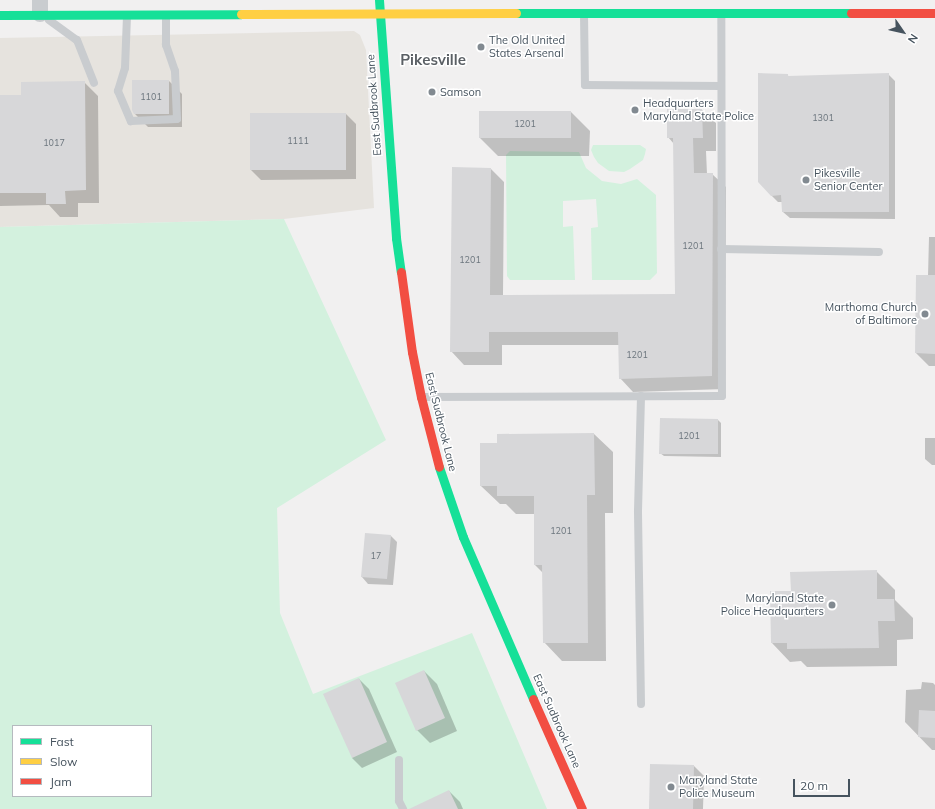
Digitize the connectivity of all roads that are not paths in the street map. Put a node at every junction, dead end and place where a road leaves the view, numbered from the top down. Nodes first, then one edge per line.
1 (379, 0) edge
2 (750, 6) edge
3 (40, 7) edge
4 (721, 12) junction
5 (584, 13) junction
6 (935, 13) edge
7 (127, 14) junction
8 (166, 14) junction
9 (379, 14) junction
10 (0, 15) edge
11 (94, 83) dead end
12 (721, 86) junction
13 (721, 249) junction
14 (879, 252) dead end
15 (642, 396) junction
16 (421, 397) junction
17 (641, 704) dead end
18 (399, 760) dead end
19 (403, 809) edge
20 (582, 809) edge

1 - 9 main road, East Sudbrook Lane
2 - 4 main road
2 - 6 main road
3 - 7 main road
3 - 10 main road
3 - 11 lane
4 - 5 main road
4 - 12 lane
5 - 9 main road
5 - 12 lane
7 - 8 main road
7 - 8 lane
8 - 9 main road
9 - 16 main road, East Sudbrook Lane
12 - 13 lane
13 - 14 lane
13 - 15 lane
15 - 16 lane
15 - 17 lane
16 - 20 main road, East Sudbrook Lane
18 - 19 lane

